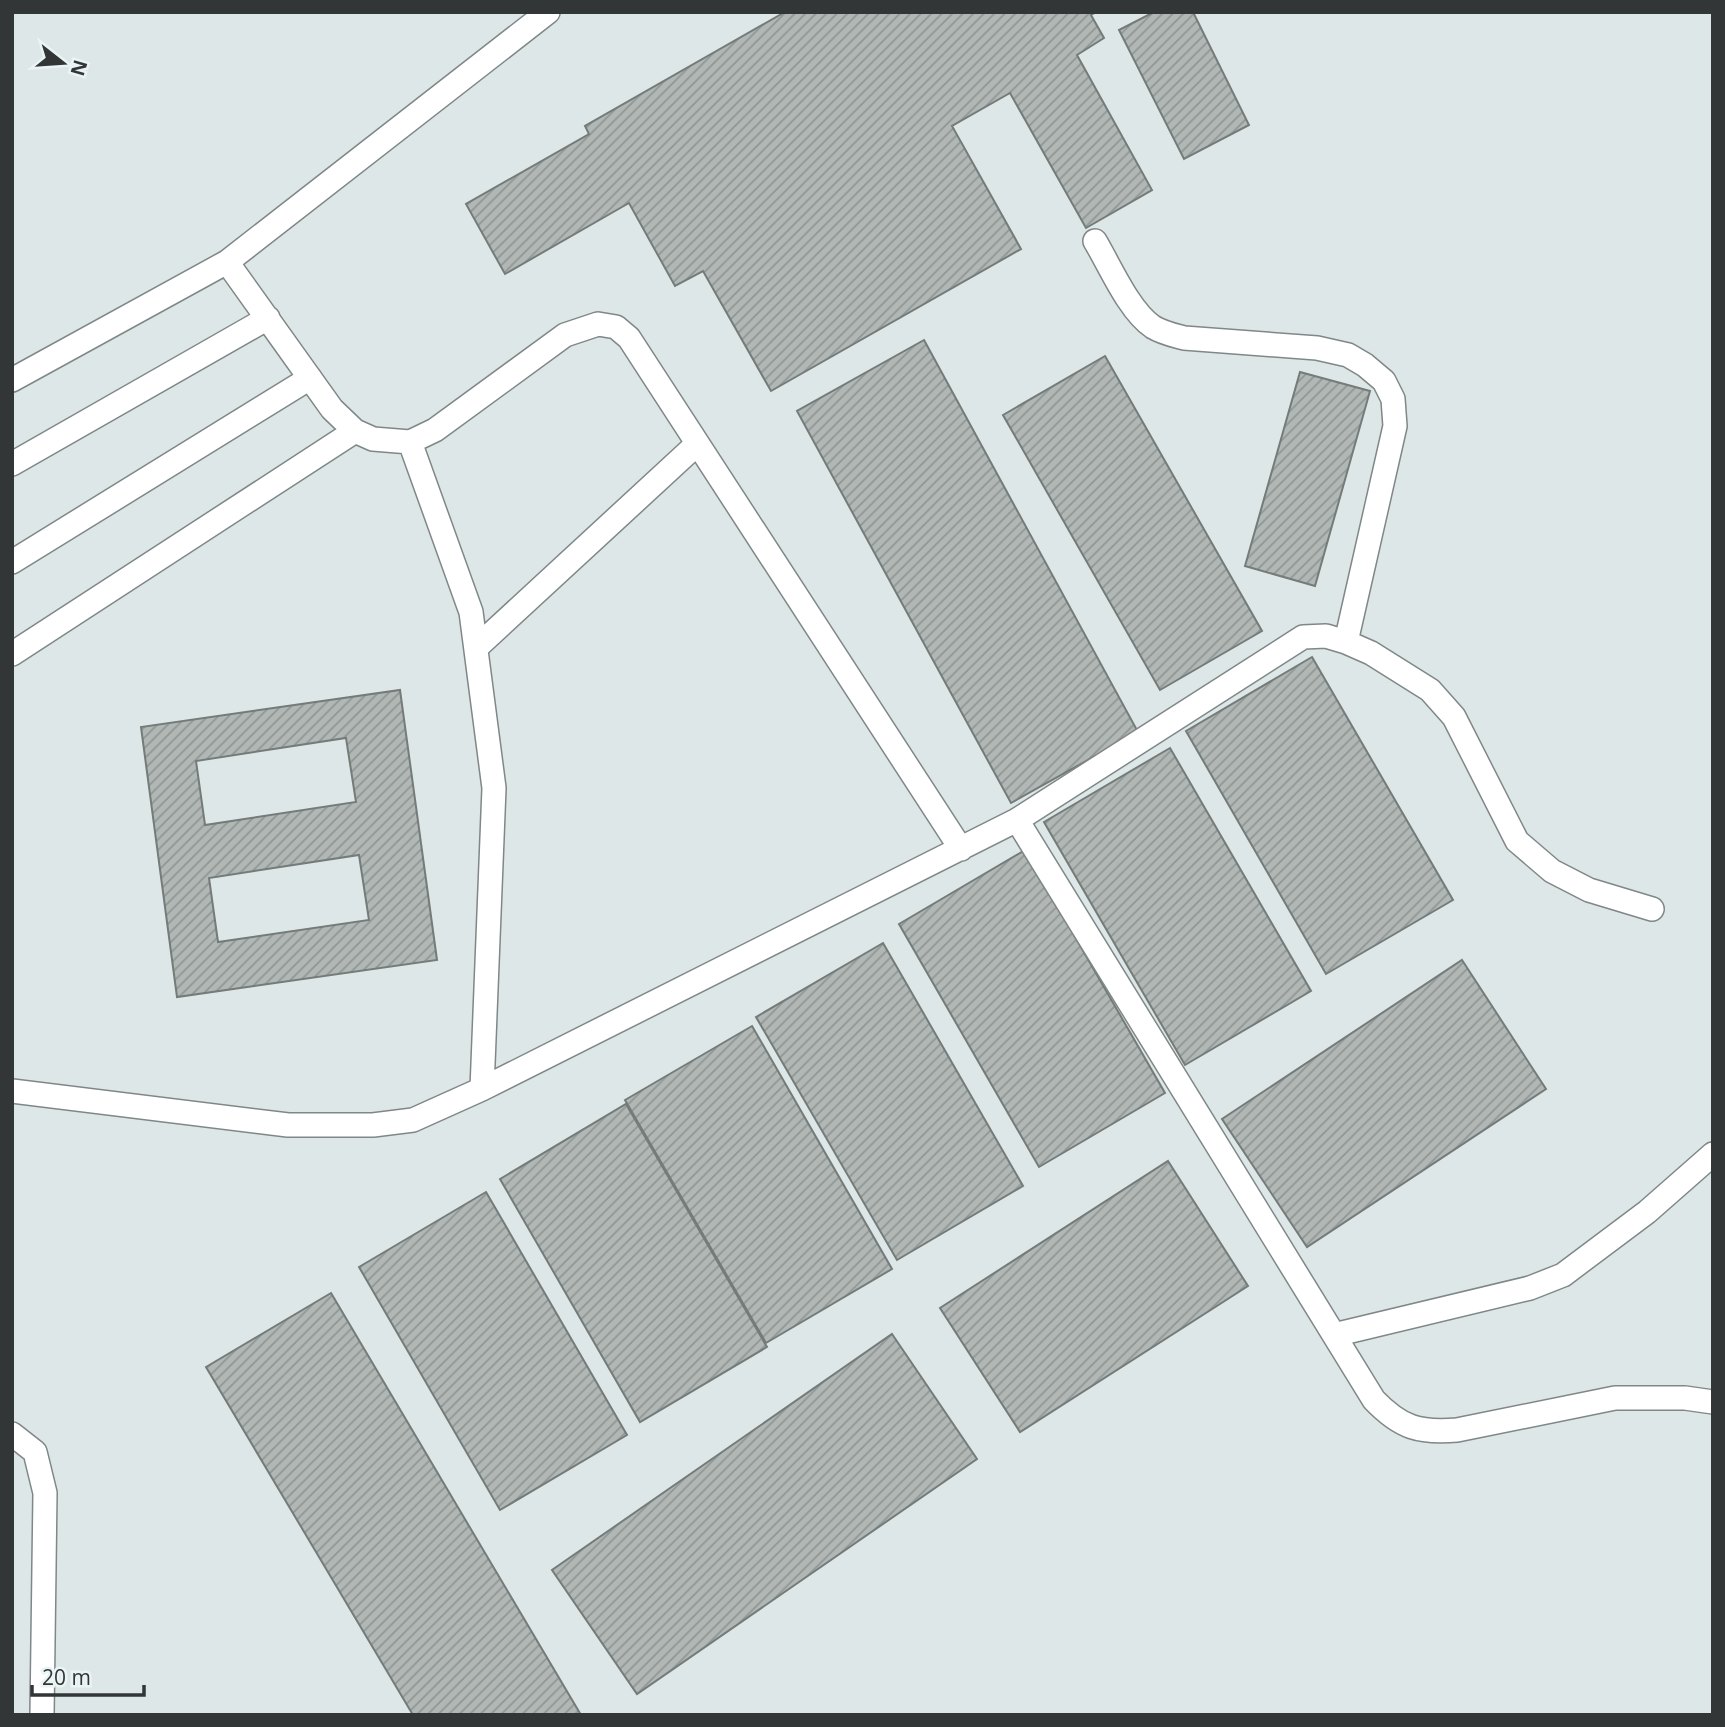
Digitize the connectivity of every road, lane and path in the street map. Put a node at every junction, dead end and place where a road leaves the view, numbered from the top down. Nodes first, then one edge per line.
1 (548, 12) edge
2 (1095, 241) dead end
3 (228, 262) junction
4 (268, 318) junction
5 (310, 378) junction
6 (12, 380) edge
7 (355, 431) junction
8 (410, 442) junction
9 (697, 443) junction
10 (12, 464) edge
11 (12, 562) edge
12 (1346, 642) junction
13 (477, 647) junction
14 (12, 654) edge
15 (1017, 820) junction
16 (961, 849) junction
17 (1652, 909) dead end
18 (482, 1089) junction
19 (12, 1091) edge
20 (1713, 1154) edge
21 (1334, 1335) junction
22 (1713, 1402) edge
23 (12, 1434) edge
24 (42, 1715) edge

1 - 3 lane
2 - 12 lane
3 - 4 lane
3 - 6 lane
4 - 5 lane
4 - 10 lane
5 - 7 lane
5 - 11 lane
7 - 8 lane
7 - 14 lane
8 - 9 lane
8 - 13 lane
9 - 13 lane
9 - 16 lane
12 - 15 lane
12 - 17 lane
13 - 18 lane
15 - 16 lane
15 - 21 lane
16 - 18 lane
18 - 19 lane
20 - 21 lane
21 - 22 lane
23 - 24 lane

